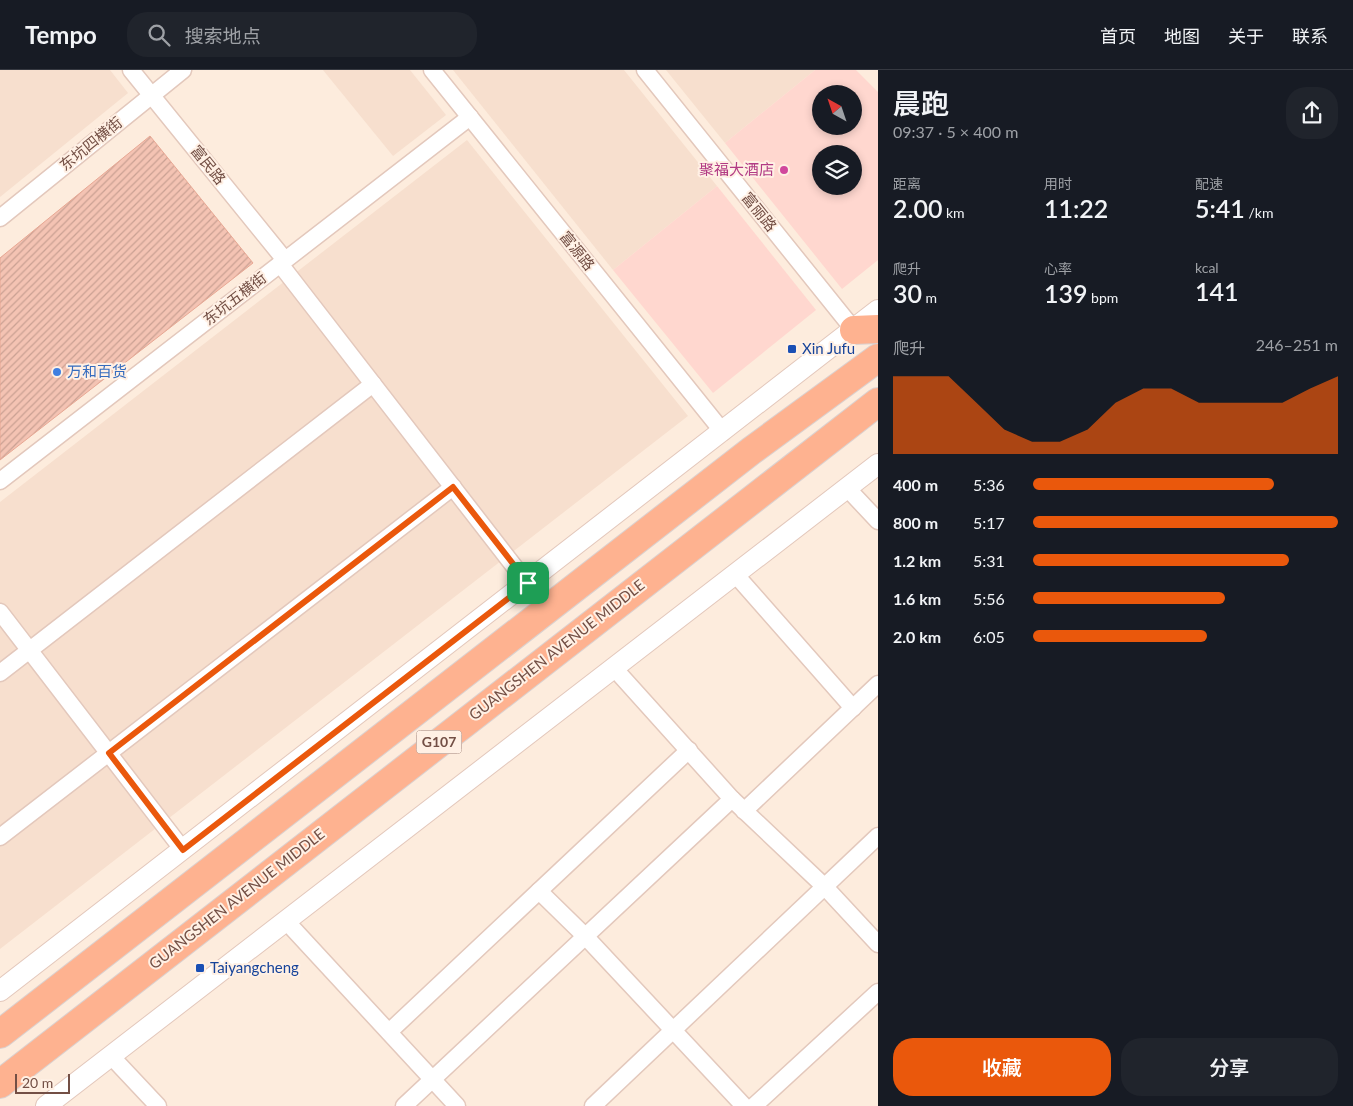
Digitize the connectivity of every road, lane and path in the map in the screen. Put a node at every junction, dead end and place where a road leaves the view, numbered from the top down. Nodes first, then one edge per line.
1 (131, 70) edge
2 (183, 70) edge
3 (432, 70) edge
4 (645, 70) edge
5 (152, 95) junction
6 (470, 117) junction
7 (0, 218) edge
8 (282, 262) junction
9 (878, 310) edge
10 (866, 330) edge
11 (878, 358) edge
12 (373, 384) junction
13 (878, 402) edge
14 (723, 432) junction
15 (878, 464) edge
16 (0, 481) edge
17 (453, 487) junction
18 (847, 488) junction
19 (878, 520) edge
20 (735, 574) junction
21 (528, 583) junction
22 (0, 612) edge
23 (29, 650) junction
24 (614, 668) junction
25 (0, 673) edge
26 (878, 684) edge
27 (853, 708) junction
28 (689, 750) junction
29 (109, 753) junction
30 (732, 799) junction
31 (744, 811) junction
32 (878, 836) edge
33 (0, 837) edge
34 (183, 850) junction
35 (825, 887) junction
36 (539, 891) junction
37 (286, 921) junction
38 (585, 936) junction
39 (878, 944) edge
40 (0, 991) edge
41 (878, 992) edge
42 (673, 1030) junction
43 (389, 1032) junction
44 (0, 1034) edge
45 (111, 1056) junction
46 (432, 1078) junction
47 (0, 1084) edge
48 (46, 1106) edge
49 (158, 1106) edge
50 (404, 1106) edge
51 (458, 1106) edge
52 (593, 1106) edge
53 (744, 1106) edge
54 (754, 1106) edge

1 - 5 street, 富民路
2 - 5 street, 东坑四横街
3 - 6 street, 富源路
4 - 10 street, 富丽路
5 - 7 street, 东坑四横街
5 - 8 street, 富民路
6 - 8 street, 东坑五横街
6 - 14 street, 富源路
8 - 12 street, 富民路
8 - 16 street, 东坑五横街
9 - 10 street
10 - 14 street
11 - 44 highway, G107
12 - 17 street, 富民路
12 - 23 street
13 - 47 highway, GUANGSHEN AVENUE MIDDLE / G107
14 - 21 street
15 - 18 street
17 - 21 street, 富民路
17 - 29 street
18 - 19 street
18 - 20 street
20 - 24 street
20 - 27 street
21 - 34 street
22 - 23 street
23 - 25 street
23 - 29 street
24 - 28 street
24 - 37 street
26 - 27 street
27 - 31 street
28 - 30 street
28 - 36 street
29 - 33 street
29 - 34 street
30 - 31 street
30 - 38 street
31 - 35 street
32 - 35 street
34 - 40 street
35 - 39 street
35 - 42 street
36 - 38 street
36 - 43 street
37 - 43 street
37 - 45 street
38 - 42 street
38 - 46 street
41 - 54 street
42 - 52 street
42 - 53 street
43 - 46 street
45 - 48 street
45 - 49 street
46 - 50 street
46 - 51 street

